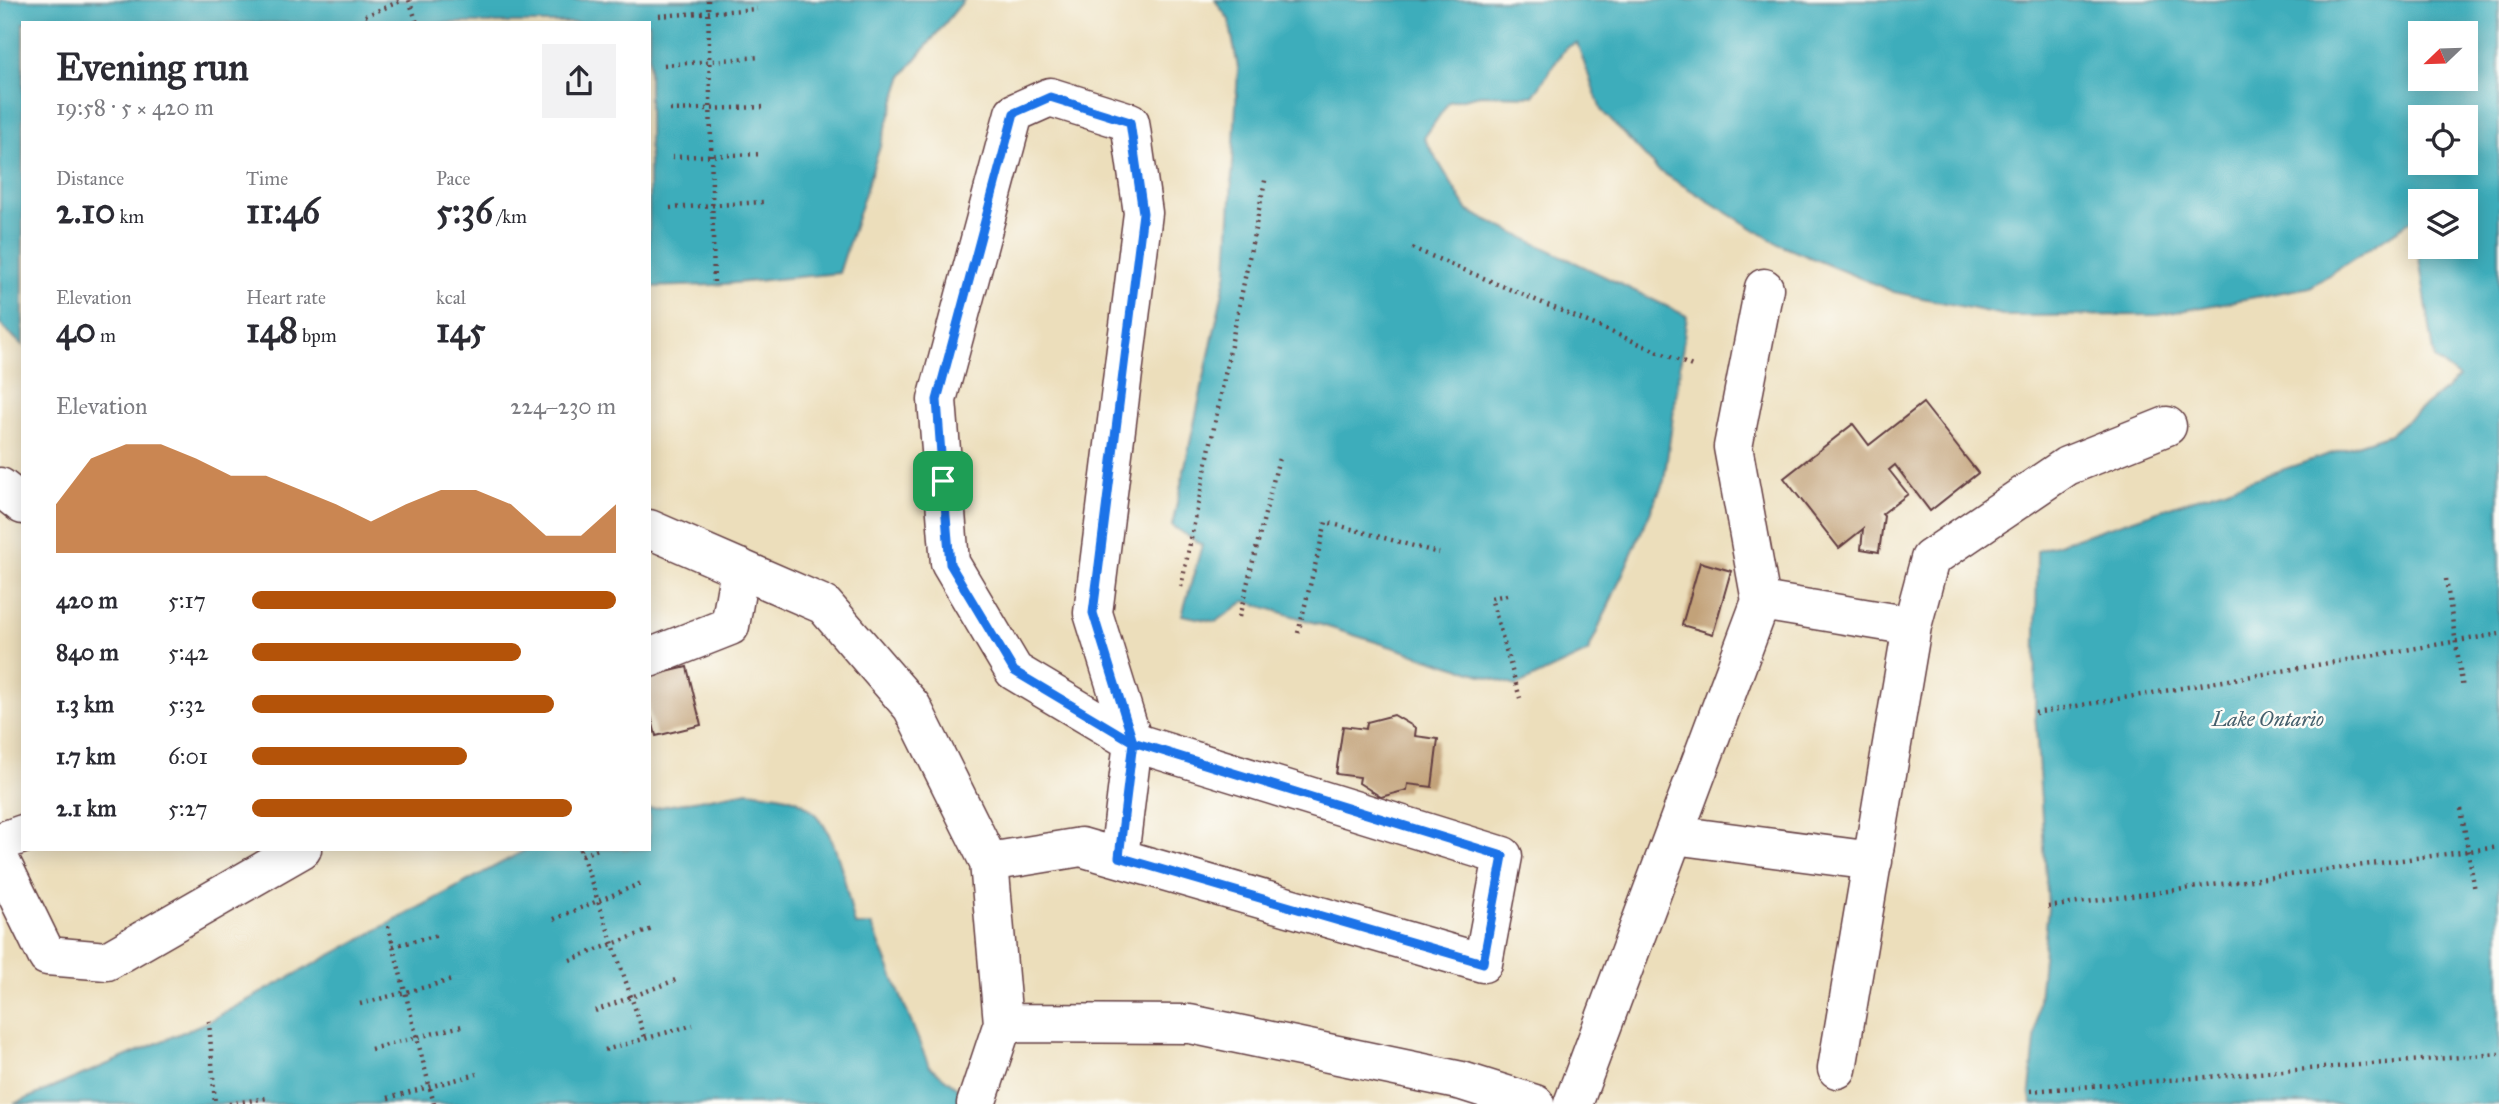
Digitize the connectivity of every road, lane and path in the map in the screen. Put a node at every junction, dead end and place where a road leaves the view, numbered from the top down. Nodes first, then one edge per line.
1 (403, 0) edge
2 (409, 0) edge
3 (708, 0) edge
4 (757, 9) dead end
5 (708, 14) junction
6 (365, 16) dead end
7 (659, 16) dead end
8 (416, 21) edge
9 (760, 57) dead end
10 (709, 63) junction
11 (664, 65) dead end
12 (766, 107) dead end
13 (710, 109) junction
14 (670, 110) dead end
15 (762, 154) dead end
16 (711, 156) junction
17 (672, 157) dead end
18 (1266, 176) dead end
19 (763, 202) dead end
20 (712, 206) junction
21 (670, 208) dead end
22 (1412, 248) dead end
23 (714, 285) dead end
24 (1764, 288) dead end
25 (1692, 366) dead end
26 (2167, 426) dead end
27 (1279, 458) dead end
28 (0, 487) edge
29 (21, 503) edge
30 (651, 530) edge
31 (1438, 552) dead end
32 (740, 568) junction
33 (2446, 579) dead end
34 (1181, 587) dead end
35 (1507, 595) dead end
36 (1761, 601) junction
37 (1239, 617) dead end
38 (1912, 626) junction
39 (1298, 633) dead end
40 (2499, 634) edge
41 (2457, 642) junction
42 (651, 657) edge
43 (2463, 689) dead end
44 (1520, 698) dead end
45 (2035, 713) dead end
46 (1133, 742) junction
47 (2461, 809) dead end
48 (21, 835) edge
49 (1674, 835) junction
50 (0, 842) edge
51 (2499, 847) edge
52 (299, 851) edge
53 (581, 851) edge
54 (593, 851) edge
55 (2468, 851) junction
56 (582, 855) junction
57 (1119, 857) junction
58 (0, 860) edge
59 (1873, 861) junction
60 (989, 862) junction
61 (644, 882) dead end
62 (2475, 891) dead end
63 (598, 901) junction
64 (2048, 907) dead end
65 (554, 919) dead end
66 (388, 926) dead end
67 (655, 928) dead end
68 (439, 935) dead end
69 (612, 944) junction
70 (393, 946) junction
71 (570, 960) dead end
72 (678, 979) dead end
73 (452, 980) dead end
74 (405, 991) junction
75 (631, 996) junction
76 (360, 1004) dead end
77 (594, 1011) dead end
78 (209, 1021) dead end
79 (1003, 1023) junction
80 (466, 1025) dead end
81 (693, 1025) dead end
82 (417, 1037) junction
83 (646, 1040) junction
84 (371, 1049) dead end
85 (605, 1050) dead end
86 (2499, 1054) edge
87 (1837, 1069) dead end
88 (477, 1074) dead end
89 (429, 1086) junction
90 (2030, 1091) dead end
91 (267, 1098) dead end
92 (388, 1098) dead end
93 (977, 1100) edge
94 (215, 1104) edge
95 (229, 1104) edge
96 (434, 1104) edge
97 (1535, 1104) edge
98 (1573, 1104) edge

1 - 6 path
2 - 8 path
3 - 5 path
4 - 5 path
5 - 7 path
5 - 10 path
9 - 10 path
10 - 11 path
10 - 13 path
12 - 13 path
13 - 14 path
13 - 16 path
15 - 16 path
16 - 17 path
16 - 20 path
18 - 34 path
19 - 20 path
20 - 21 path
20 - 23 path
22 - 25 path
24 - 36 lane
26 - 38 lane
27 - 37 path
28 - 29 lane
30 - 32 lane
31 - 39 path
32 - 42 lane
32 - 60 lane
33 - 41 path
35 - 44 path
36 - 38 lane
36 - 49 lane
38 - 59 lane
40 - 41 path
41 - 43 path
41 - 45 path
46 - 46 lane
46 - 57 lane
46 - 57 lane
47 - 55 path
48 - 50 lane
49 - 59 lane
49 - 98 lane
51 - 55 path
52 - 58 lane
53 - 56 path
54 - 56 path
55 - 62 path
55 - 64 path
56 - 63 path
57 - 60 lane
59 - 87 lane
60 - 79 lane
61 - 63 path
63 - 65 path
63 - 69 path
66 - 70 path
67 - 69 path
68 - 70 path
69 - 71 path
69 - 75 path
70 - 74 path
72 - 75 path
73 - 74 path
74 - 76 path
74 - 82 path
75 - 77 path
75 - 83 path
78 - 94 path
79 - 93 lane
79 - 97 lane
80 - 82 path
81 - 83 path
82 - 84 path
82 - 89 path
83 - 85 path
86 - 90 path
88 - 89 path
89 - 92 path
89 - 96 path
91 - 95 path

